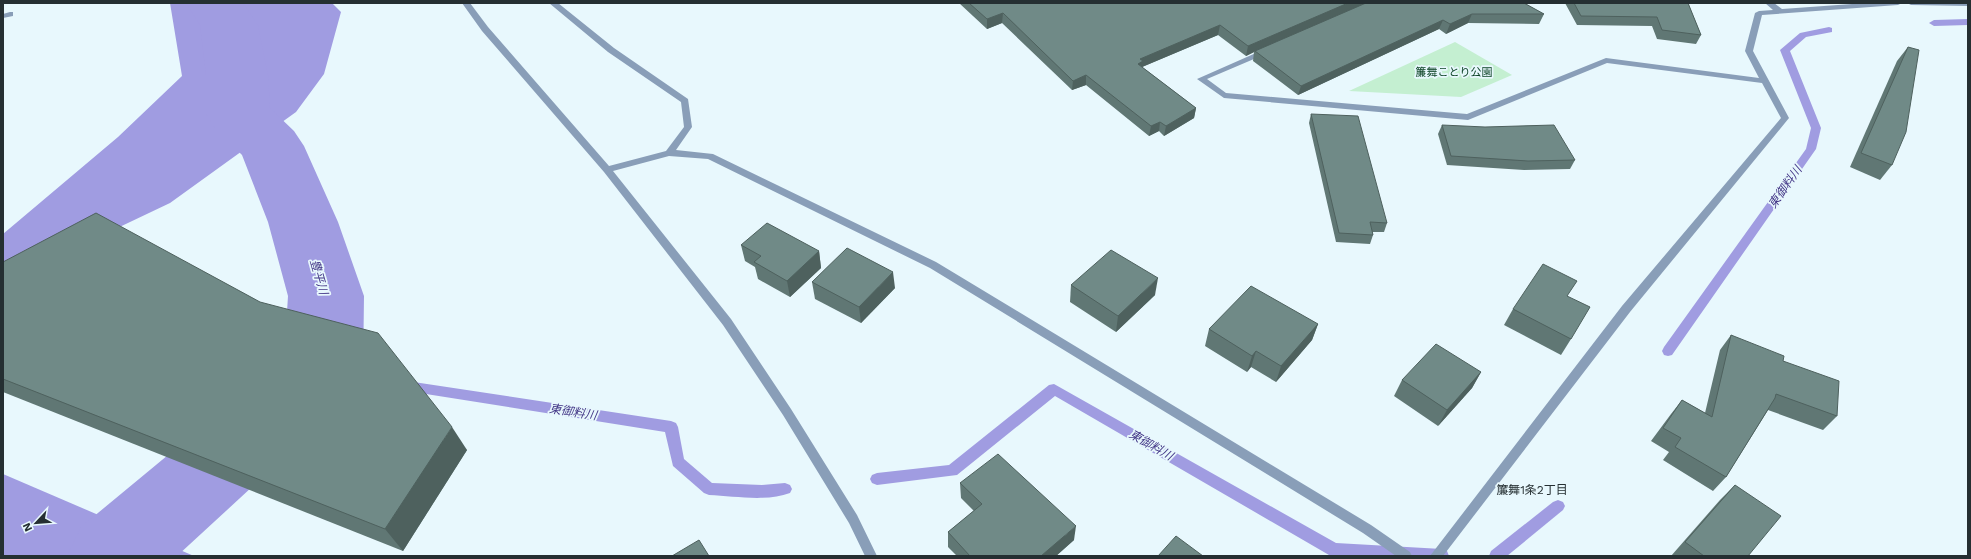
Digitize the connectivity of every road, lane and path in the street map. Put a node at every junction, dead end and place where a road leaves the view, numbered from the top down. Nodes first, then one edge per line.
1 (466, 3) edge
2 (554, 3) edge
3 (1769, 3) edge
4 (1898, 3) edge
5 (1911, 3) edge
6 (1968, 4) edge
7 (1782, 12) junction
8 (1272, 48) edge
9 (1765, 81) junction
10 (669, 153) junction
11 (607, 170) junction
12 (871, 556) edge
13 (1406, 556) edge
14 (1436, 556) edge

1 - 11 street
2 - 10 street
3 - 7 street
4 - 7 street
5 - 6 street
7 - 9 street
8 - 9 street
9 - 14 street
10 - 11 street
10 - 13 street
11 - 12 street

